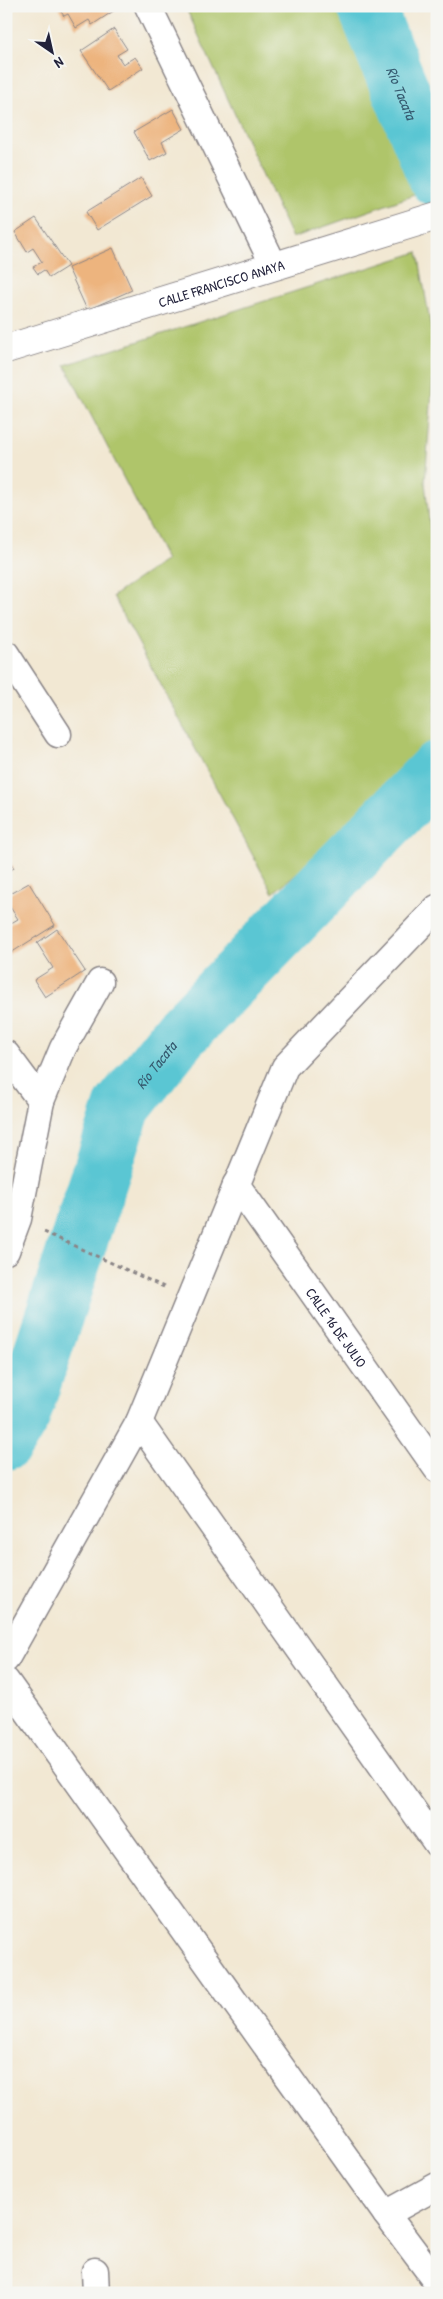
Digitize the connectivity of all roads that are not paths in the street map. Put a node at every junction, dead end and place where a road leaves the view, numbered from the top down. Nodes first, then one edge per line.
1 (148, 6) edge
2 (436, 217) edge
3 (274, 266) junction
4 (6, 349) edge
5 (6, 654) edge
6 (58, 734) dead end
7 (437, 908) edge
8 (100, 982) dead end
9 (6, 1054) edge
10 (41, 1101) junction
11 (236, 1184) junction
12 (6, 1251) edge
13 (139, 1422) junction
14 (437, 1469) edge
15 (6, 1659) edge
16 (6, 1681) edge
17 (437, 1844) edge
18 (437, 2186) edge
19 (386, 2214) junction
20 (437, 2282) edge

1 - 3 street
2 - 3 main road, CALLE FRANCISCO ANAYA
3 - 4 main road, CALLE FRANCISCO ANAYA
5 - 6 street
7 - 11 street
8 - 10 street
9 - 10 street
10 - 12 street
11 - 13 street
11 - 14 street, CALLE 16 DE JULIO
13 - 15 street
13 - 17 street
16 - 19 street
18 - 19 street
19 - 20 street

